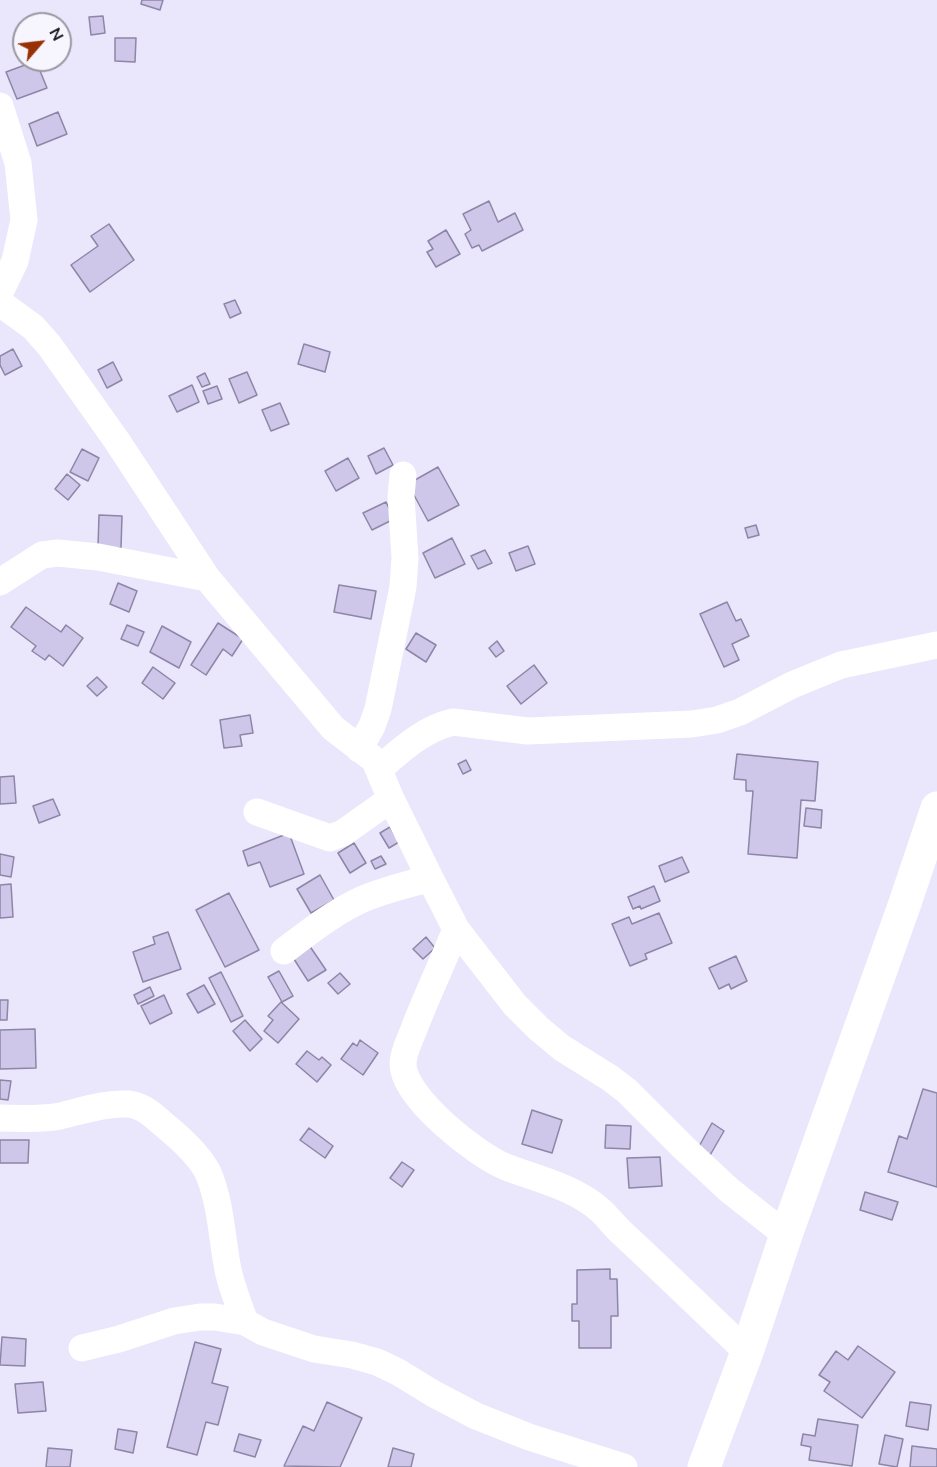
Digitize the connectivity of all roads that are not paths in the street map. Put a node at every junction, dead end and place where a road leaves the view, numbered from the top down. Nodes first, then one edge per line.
1 (0, 106) edge
2 (0, 292) edge
3 (0, 303) edge
4 (402, 475) dead end
5 (207, 578) junction
6 (0, 582) edge
7 (937, 645) edge
8 (359, 749) junction
9 (379, 769) junction
10 (391, 799) junction
11 (937, 808) edge
12 (257, 812) dead end
13 (430, 879) junction
14 (456, 929) junction
15 (284, 951) dead end
16 (0, 1118) edge
17 (786, 1234) junction
18 (245, 1322) junction
19 (82, 1348) dead end
20 (747, 1352) junction
21 (624, 1467) edge
22 (704, 1467) edge

1 - 2 street
3 - 5 street
4 - 8 street
5 - 6 street
5 - 8 street
7 - 9 street
8 - 9 street
9 - 10 street
10 - 12 street
10 - 13 street
11 - 17 main road
13 - 14 street
13 - 15 street
14 - 17 street
14 - 20 street
16 - 18 street
17 - 20 main road
18 - 19 street
18 - 21 street
20 - 22 main road

